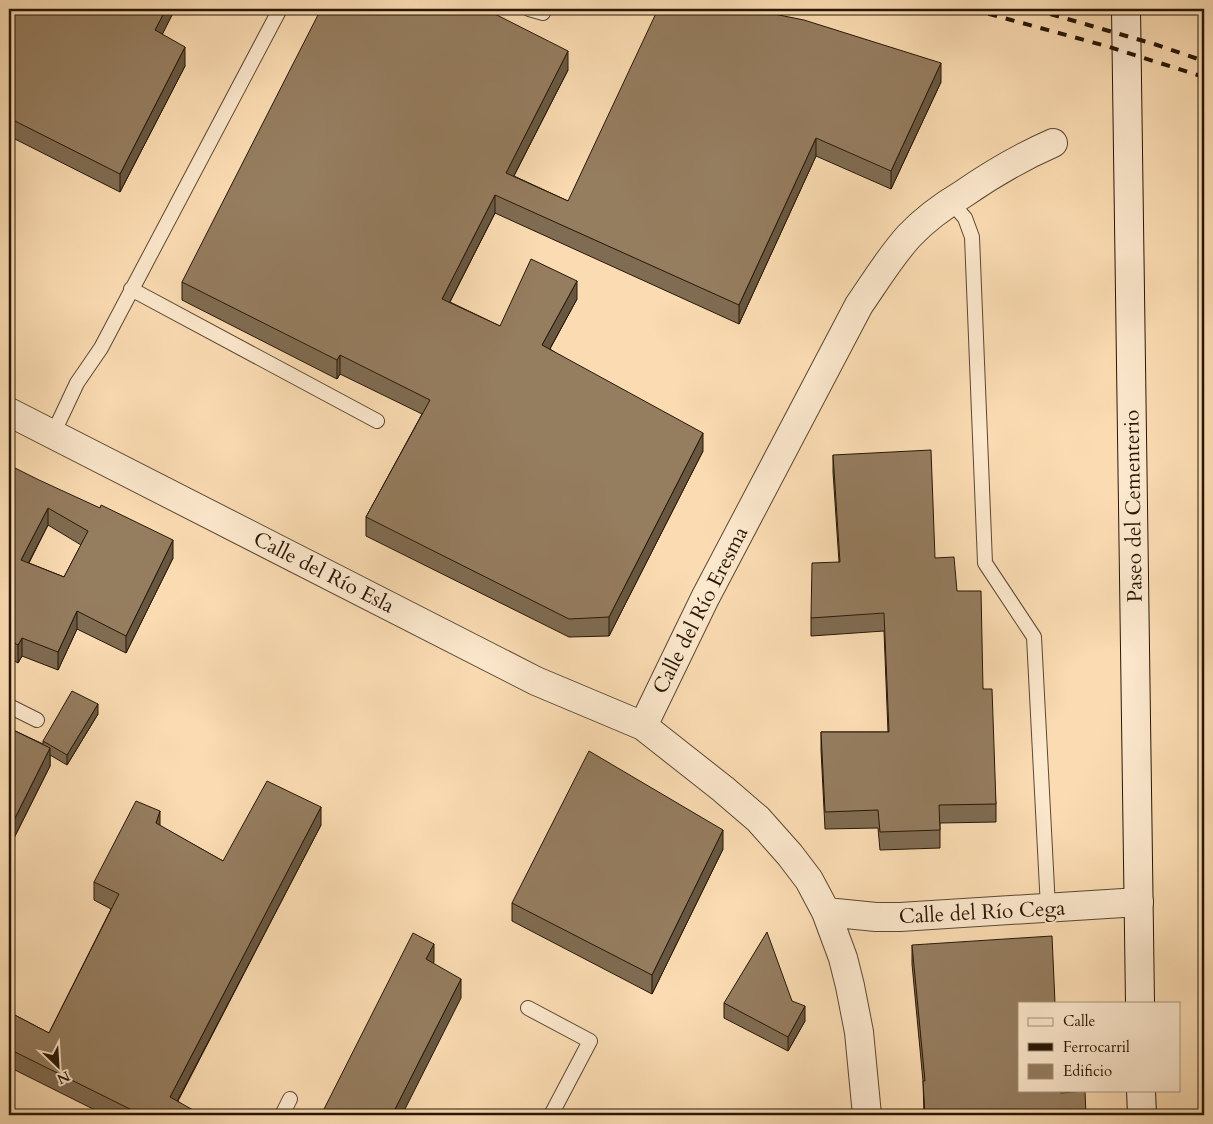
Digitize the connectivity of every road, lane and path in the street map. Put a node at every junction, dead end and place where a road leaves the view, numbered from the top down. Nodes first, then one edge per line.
1 (280, 9) edge
2 (529, 9) edge
3 (1126, 9) edge
4 (543, 13) dead end
5 (1053, 143) dead end
6 (951, 202) junction
7 (131, 289) junction
8 (9, 412) edge
9 (377, 421) dead end
10 (53, 434) junction
11 (9, 706) edge
12 (36, 720) dead end
13 (643, 726) junction
14 (1139, 902) junction
15 (1048, 908) junction
16 (826, 912) junction
17 (1140, 1002) edge
18 (528, 1008) dead end
19 (1142, 1092) edge
20 (290, 1099) dead end
21 (282, 1115) edge
22 (551, 1115) edge
23 (867, 1115) edge
24 (1142, 1115) edge

1 - 7 lane
2 - 4 lane
3 - 14 street, Paseo del Cementerio
5 - 6 street, Calle del Río Eresma
6 - 13 street, Calle del Río Eresma
6 - 15 lane
7 - 9 lane
7 - 10 lane
8 - 10 street, Calle del Río Esla
10 - 13 street, Calle del Río Esla
11 - 12 lane
13 - 16 street
14 - 15 street, Calle del Río Cega
14 - 17 street, Paseo del Cementerio
15 - 16 street, Calle del Río Cega
16 - 23 street
18 - 22 lane
19 - 24 street
20 - 21 lane

